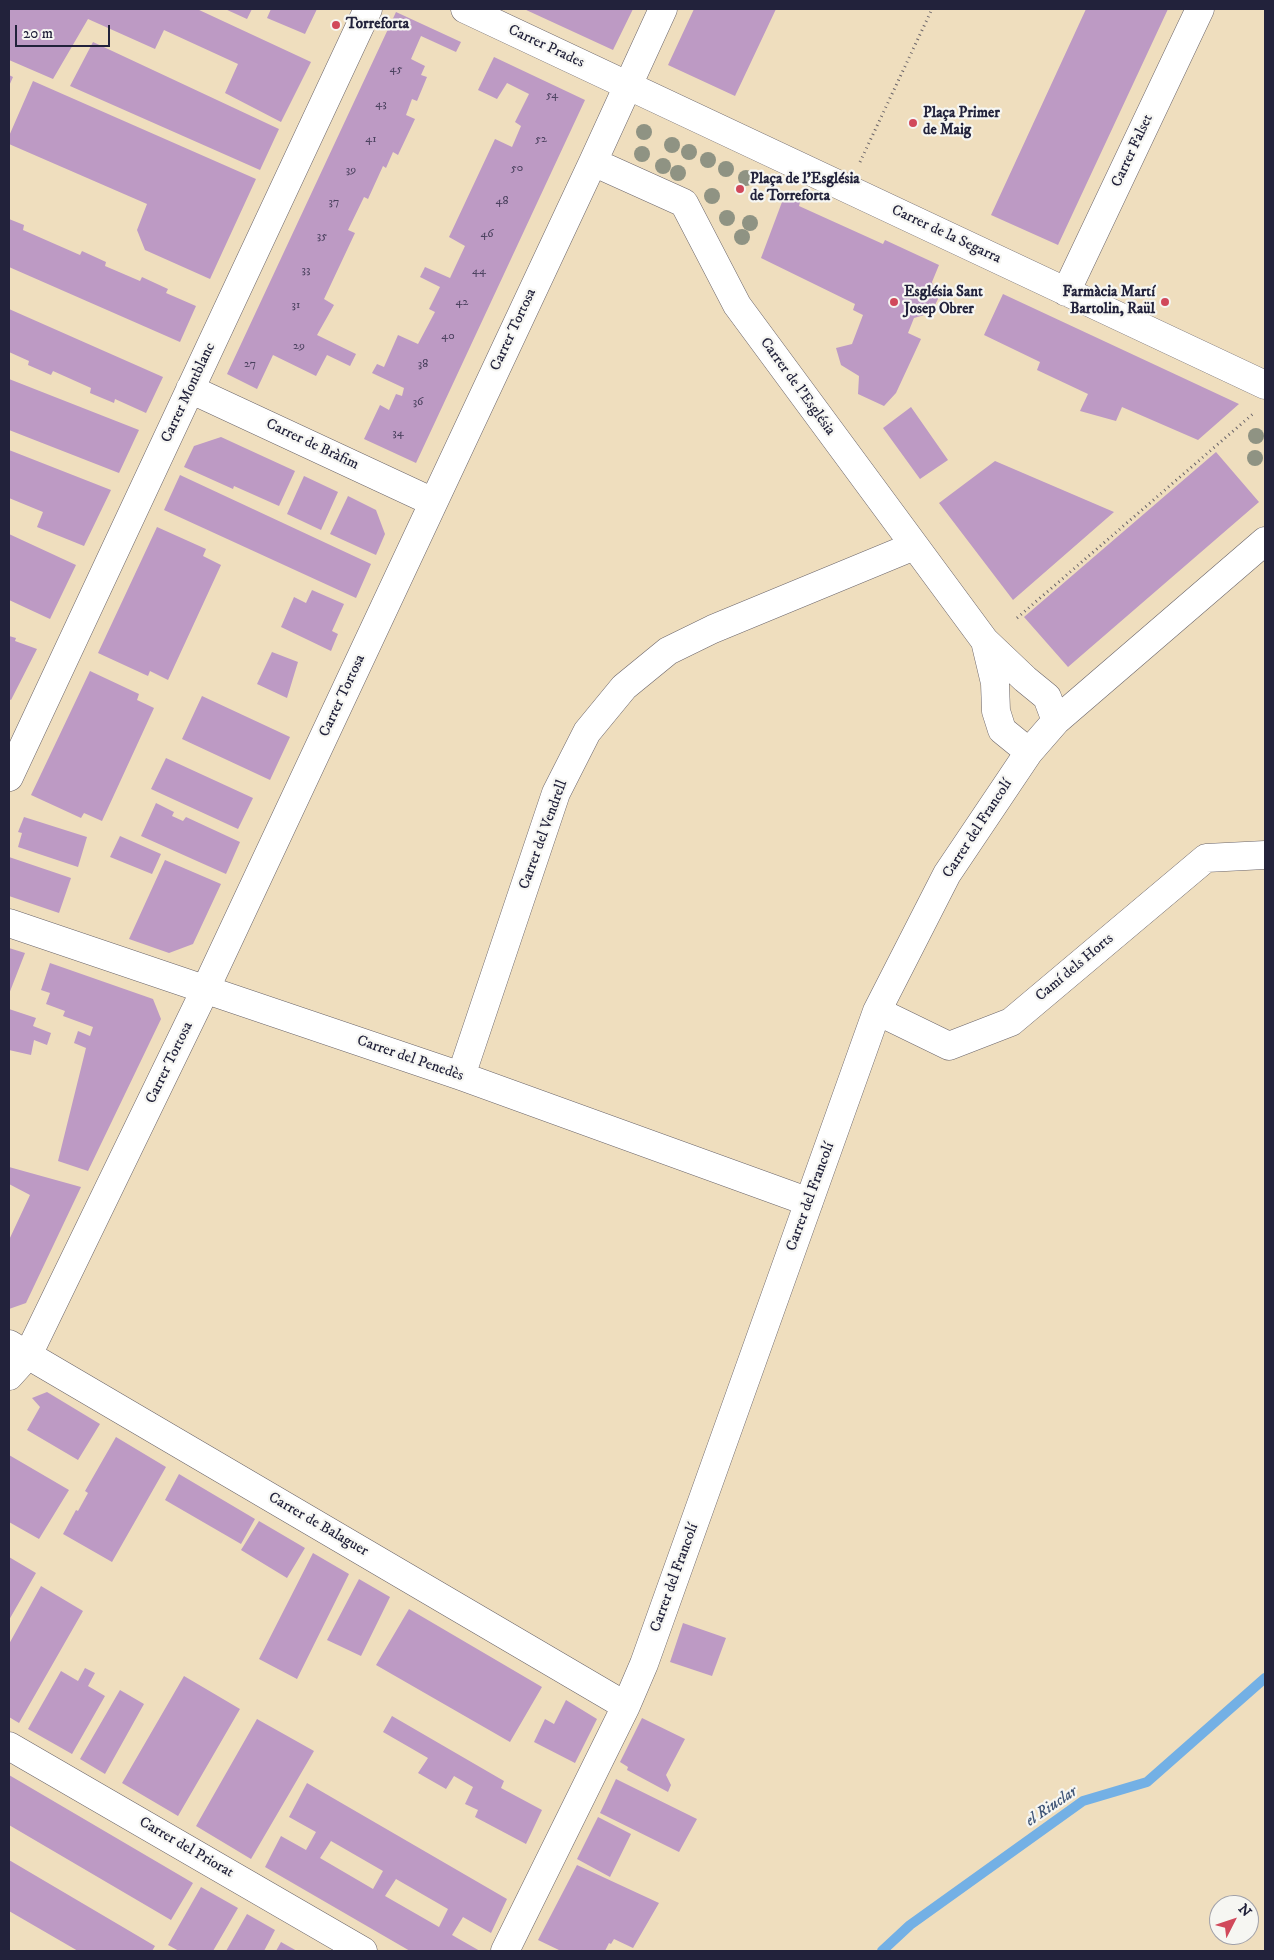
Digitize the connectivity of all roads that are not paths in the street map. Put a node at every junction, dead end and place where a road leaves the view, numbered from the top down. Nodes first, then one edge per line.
1 (368, 9) edge
2 (464, 9) edge
3 (663, 9) edge
4 (1200, 9) edge
5 (627, 85) junction
6 (593, 162) junction
7 (1066, 292) junction
8 (190, 389) junction
9 (1262, 397) edge
10 (433, 502) junction
11 (1265, 541) edge
12 (914, 546) junction
13 (985, 641) junction
14 (1056, 721) junction
15 (17, 740) edge
16 (1029, 752) junction
17 (9, 777) edge
18 (1265, 855) edge
19 (9, 923) edge
20 (206, 988) junction
21 (877, 1011) junction
22 (461, 1076) junction
23 (809, 1202) junction
24 (18, 1350) edge
25 (9, 1376) edge
26 (626, 1706) junction
27 (9, 1746) edge
28 (363, 1951) edge
29 (505, 1951) edge

1 - 8 street, Carrer Montblanc
2 - 5 street, Carrer Prades
3 - 5 street, Carrer Tortosa
4 - 7 street, Carrer Falset
5 - 6 street, Carrer Tortosa
5 - 7 street, Carrer de la Segarra
6 - 10 street, Carrer Tortosa
6 - 12 street, Carrer de l'Església
7 - 9 street, Carrer de la Segarra
8 - 10 street, Carrer de Bràfim
8 - 15 street, Carrer Montblanc
10 - 20 street, Carrer Tortosa
11 - 14 street, Carrer del Francolí
12 - 13 street, Carrer de l'Església
12 - 22 street, Carrer del Vendrell
13 - 14 street, Carrer de l'Església
13 - 16 street, Carrer de l'Església
14 - 16 street, Carrer del Francolí
15 - 17 street, Carrer Montblanc
16 - 21 street, Carrer del Francolí
18 - 21 street, Camí dels Horts
19 - 20 street, Carrer del Penedès
20 - 22 street, Carrer del Penedès
20 - 24 street, Carrer Tortosa
21 - 23 street, Carrer del Francolí
22 - 23 street, Carrer del Penedès
23 - 26 street, Carrer del Francolí
24 - 25 street, Carrer Tortosa
24 - 26 street, Carrer de Balaguer
26 - 29 street, Carrer del Francolí
27 - 28 street, Carrer del Priorat

